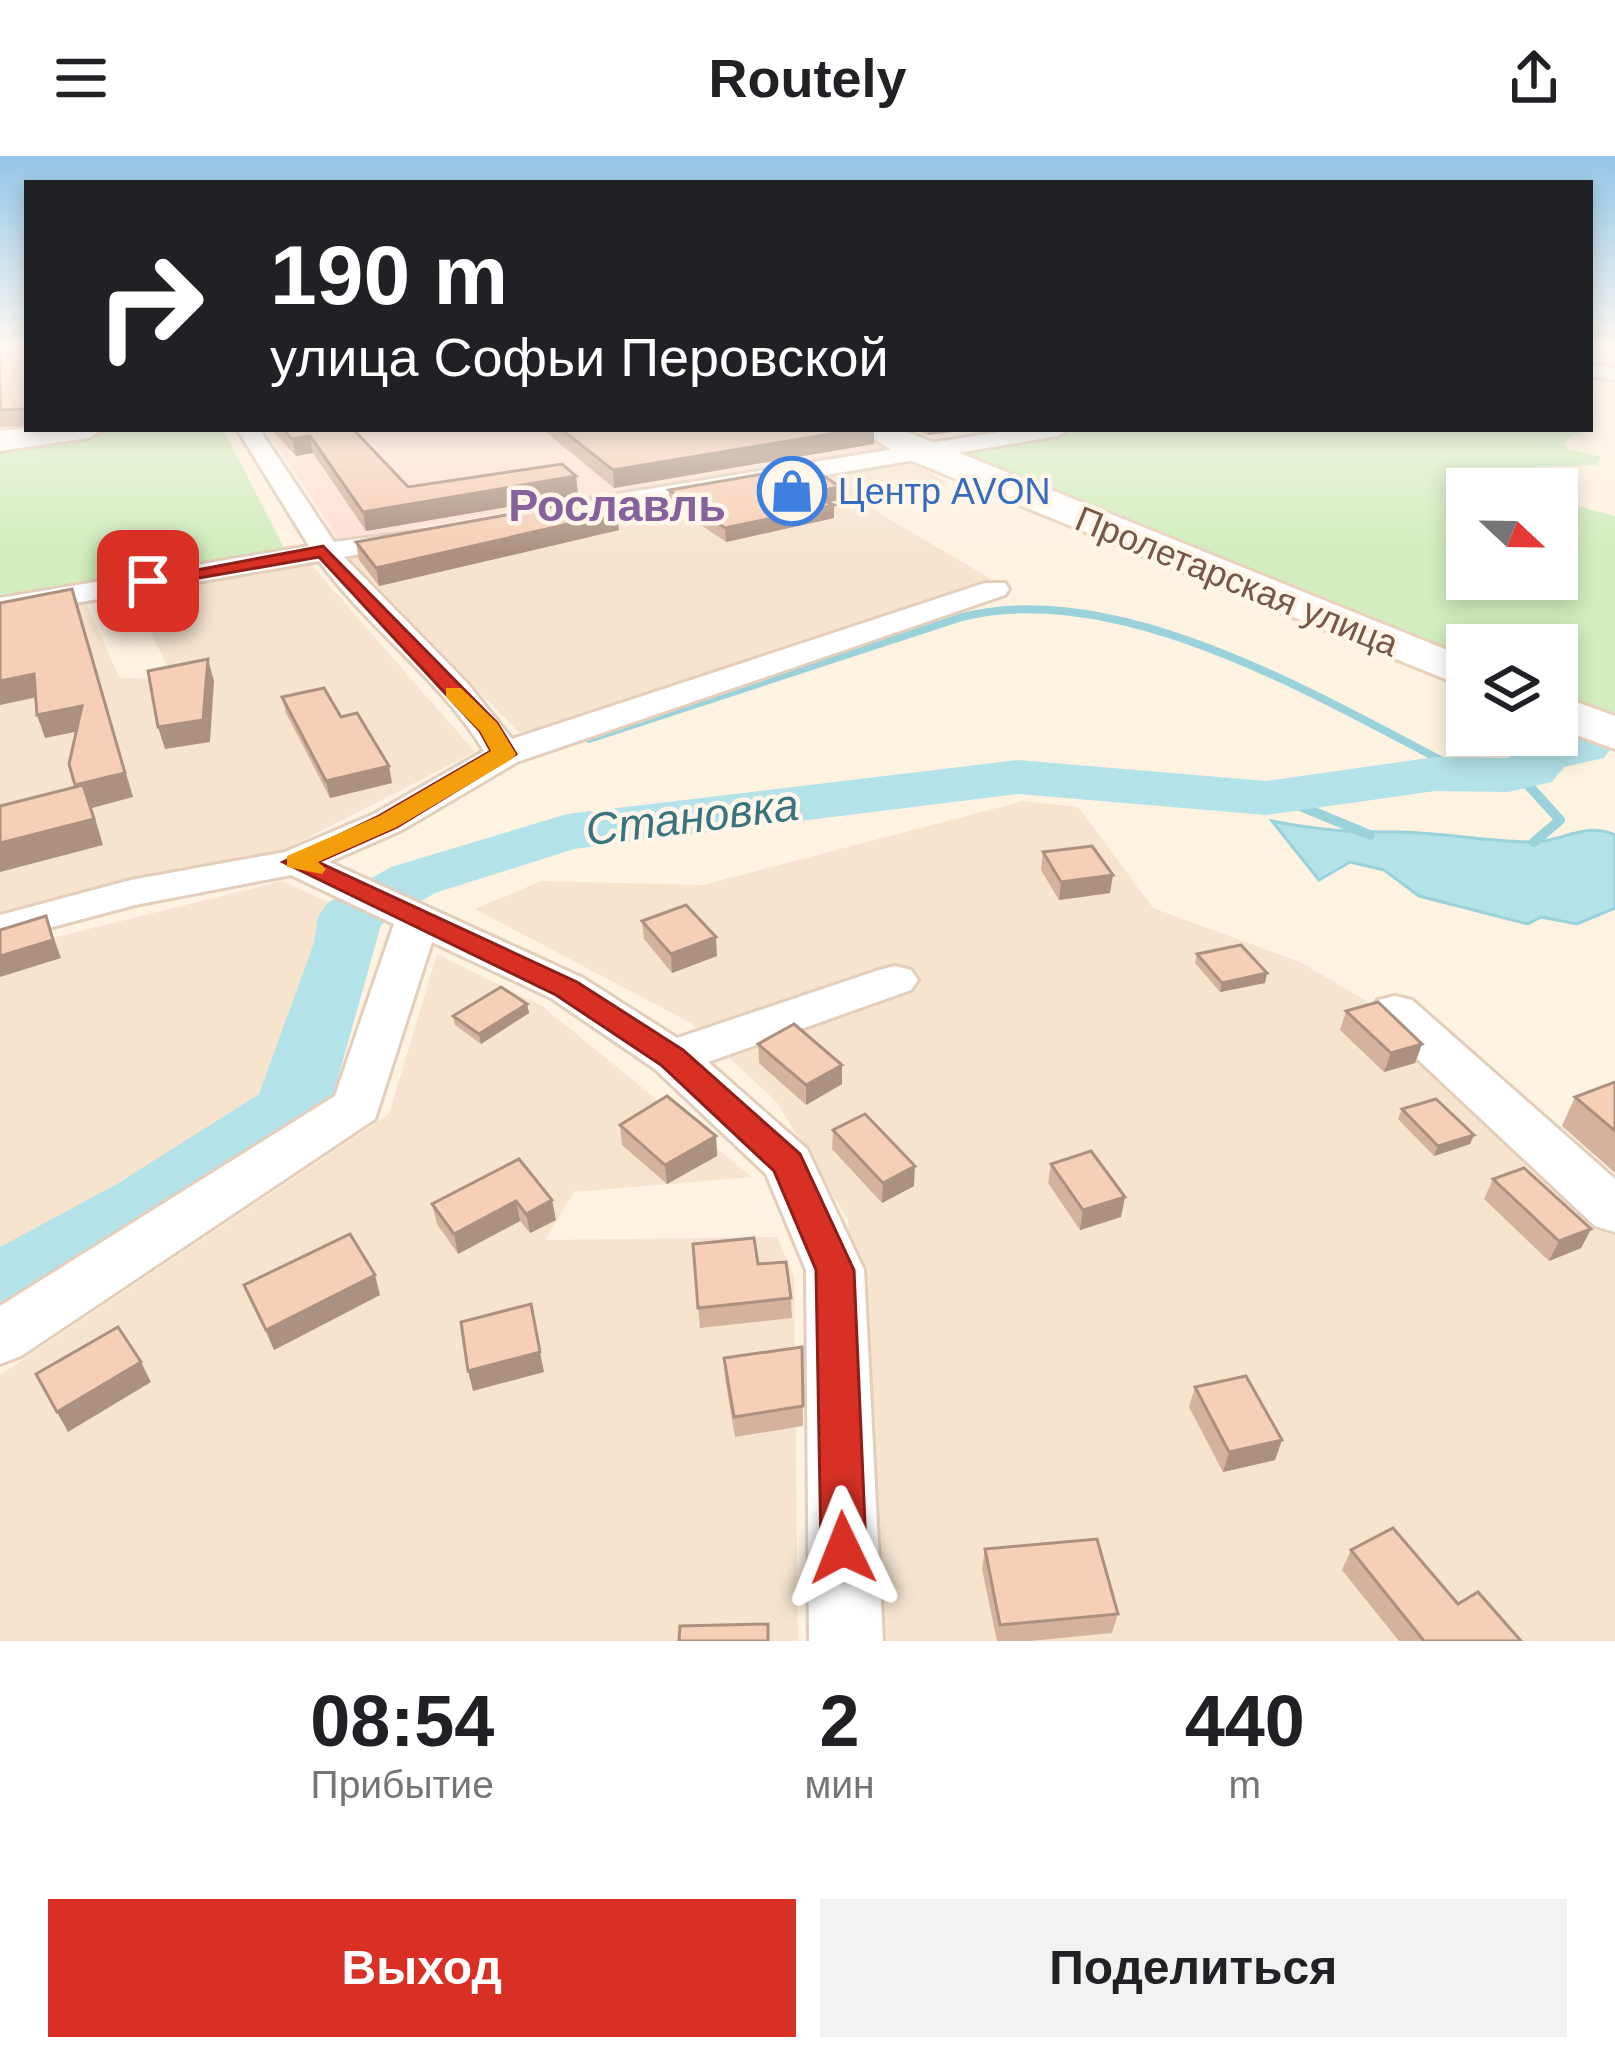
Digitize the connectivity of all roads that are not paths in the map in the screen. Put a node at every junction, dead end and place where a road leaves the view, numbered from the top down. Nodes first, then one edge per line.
1 (66, 432) edge
2 (250, 432) edge
3 (881, 432) edge
4 (1036, 432) edge
5 (0, 441) edge
6 (912, 449) junction
7 (519, 519) edge
8 (436, 533) edge
9 (323, 551) junction
10 (994, 589) dead end
11 (0, 607) edge
12 (1446, 665) edge
13 (1578, 719) edge
14 (1615, 734) edge
15 (504, 754) junction
16 (296, 862) junction
17 (418, 917) junction
18 (0, 928) edge
19 (895, 980) dead end
20 (1395, 1012) edge
21 (672, 1058) junction
22 (1615, 1211) edge
23 (0, 1338) edge
24 (846, 1641) edge

1 - 5 main road
2 - 9 street
3 - 6 main road, Пролетарская улица
4 - 6 street
6 - 7 street
6 - 12 main road, Пролетарская улица
8 - 9 street
9 - 11 street
9 - 15 street
10 - 15 street
13 - 14 main road
15 - 16 street
16 - 17 street
16 - 18 street
17 - 21 street
17 - 23 street
19 - 21 street
20 - 22 street
21 - 24 street

